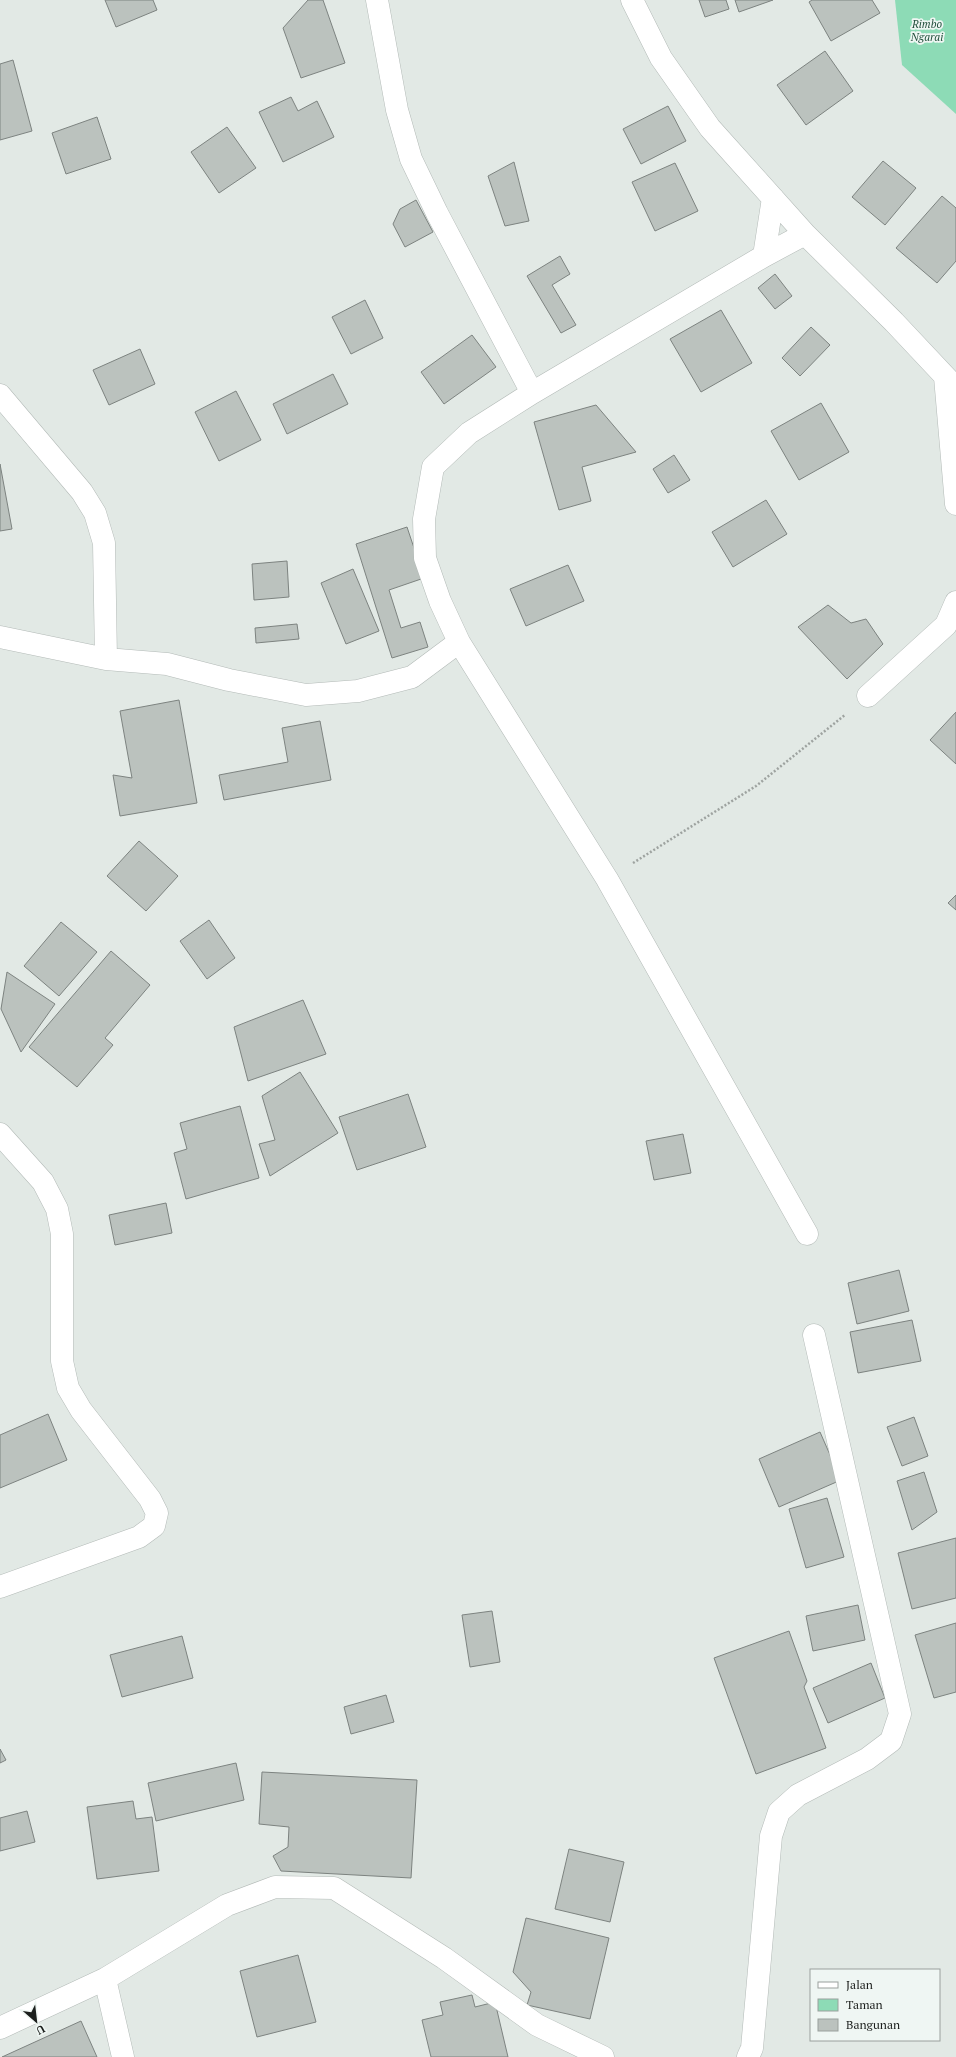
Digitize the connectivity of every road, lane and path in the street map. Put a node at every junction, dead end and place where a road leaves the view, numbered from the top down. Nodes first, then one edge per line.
1 (378, 0) edge
2 (632, 0) edge
3 (773, 198) junction
4 (805, 234) junction
5 (764, 256) junction
6 (950, 383) edge
7 (532, 393) junction
8 (0, 395) edge
9 (956, 504) edge
10 (956, 602) edge
11 (0, 637) edge
12 (459, 642) junction
13 (106, 659) junction
14 (868, 696) joint
15 (607, 879) junction
16 (0, 1134) edge
17 (807, 1234) dead end
18 (814, 1335) dead end
19 (0, 1587) edge
20 (105, 1979) junction
21 (0, 2028) edge
22 (123, 2057) edge
23 (602, 2057) edge
24 (748, 2057) edge

1 - 7 street
2 - 3 street
3 - 4 street
3 - 5 street
4 - 5 street
4 - 6 street
5 - 7 street
6 - 9 street
7 - 12 street
8 - 13 street
10 - 14 street
11 - 13 street
12 - 13 street
12 - 15 street
14 - 15 path
15 - 17 street
16 - 19 street
18 - 24 street
20 - 21 street
20 - 22 street
20 - 23 street

